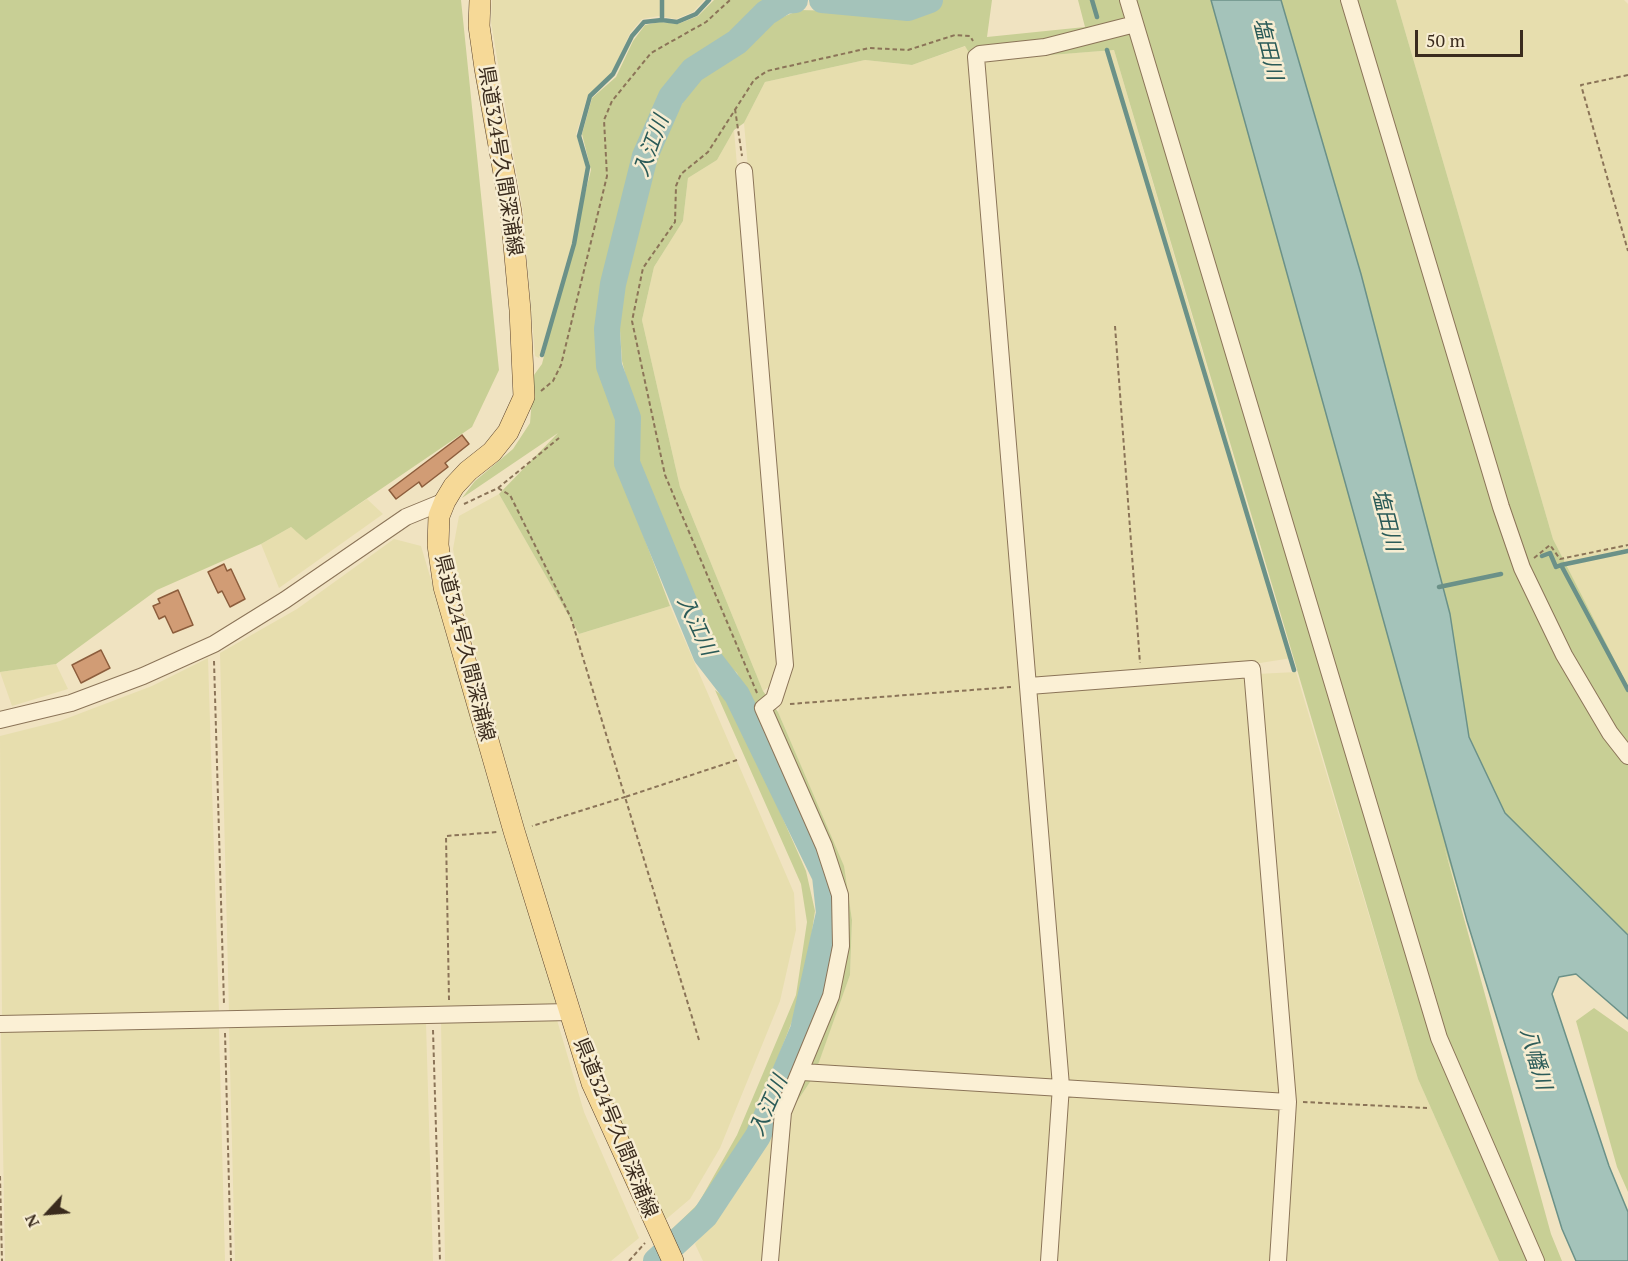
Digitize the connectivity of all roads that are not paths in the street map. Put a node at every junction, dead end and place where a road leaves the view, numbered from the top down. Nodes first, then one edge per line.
1 (480, 0) edge
2 (1128, 0) edge
3 (1349, 0) edge
4 (1135, 24) junction
5 (744, 171) road end
6 (442, 508) junction
7 (1029, 686) junction
8 (0, 720) edge
9 (1628, 756) edge
10 (570, 1012) junction
11 (0, 1024) edge
12 (802, 1072) junction
13 (1061, 1086) junction
14 (1288, 1102) junction
15 (673, 1261) edge
16 (770, 1261) edge
17 (1049, 1261) edge
18 (1278, 1261) edge
19 (1536, 1261) edge

1 - 6 main road, 県道324号久間深浦線
2 - 4 street
3 - 9 street
4 - 7 street
4 - 19 street
5 - 12 street
6 - 8 street
6 - 10 main road, 県道324号久間深浦線
7 - 13 street
7 - 14 street
10 - 11 street
10 - 15 main road, 県道324号久間深浦線
12 - 13 street
12 - 16 street
13 - 14 street
13 - 17 street
14 - 18 street

